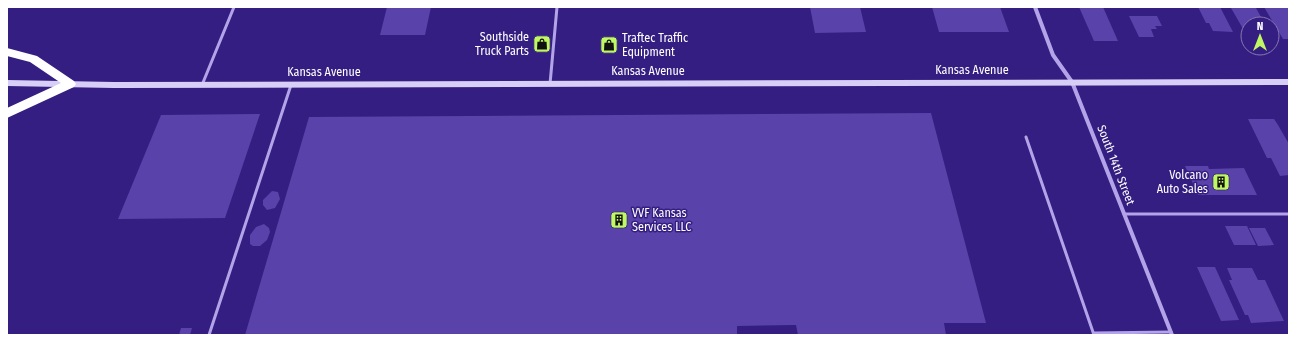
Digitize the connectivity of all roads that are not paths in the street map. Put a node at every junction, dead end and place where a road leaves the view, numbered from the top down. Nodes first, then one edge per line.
1 (234, 7) edge
2 (557, 7) edge
3 (1034, 7) edge
4 (7, 52) edge
5 (1072, 82) junction
6 (1289, 82) edge
7 (7, 83) edge
8 (70, 84) junction
9 (292, 84) junction
10 (550, 84) junction
11 (202, 85) junction
12 (7, 113) edge
13 (1026, 137) dead end
14 (1124, 214) junction
15 (1289, 214) edge
16 (1094, 334) edge
17 (1172, 334) edge
18 (209, 335) edge

1 - 11 lane
2 - 10 lane
3 - 5 street, South 14th Street
4 - 8 highway
5 - 6 main road, Kansas Avenue
5 - 10 main road, Kansas Avenue
5 - 14 street, South 14th Street
7 - 8 main road, Kansas Avenue
8 - 11 main road, Kansas Avenue
8 - 12 highway
9 - 10 main road, Kansas Avenue
9 - 11 main road, Kansas Avenue
9 - 18 lane
13 - 16 lane
14 - 15 lane
14 - 17 street, South 14th Street
16 - 17 lane

